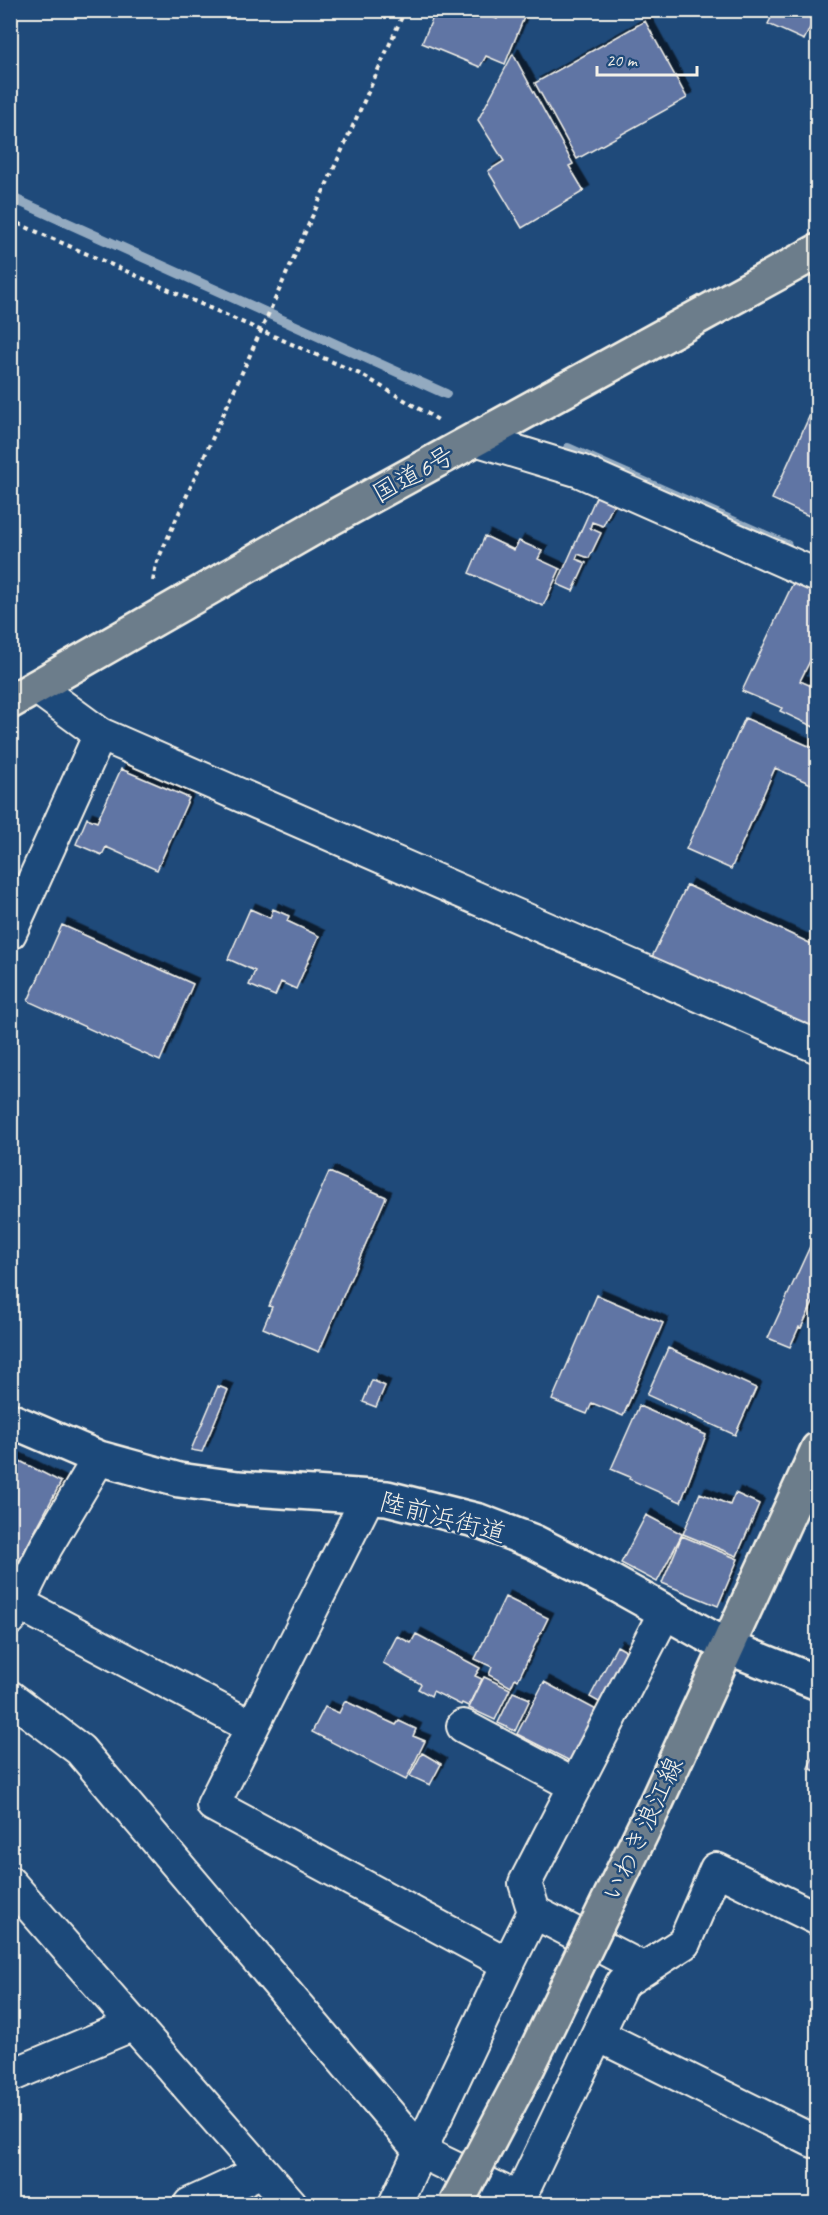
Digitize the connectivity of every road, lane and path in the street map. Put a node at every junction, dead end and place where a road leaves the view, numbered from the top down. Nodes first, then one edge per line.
1 (405, 10) edge
2 (10, 220) edge
3 (818, 251) edge
4 (260, 330) junction
5 (475, 440) junction
6 (818, 576) edge
7 (144, 626) junction
8 (23, 694) edge
9 (100, 734) junction
10 (10, 933) edge
11 (818, 1047) edge
12 (10, 1419) edge
13 (818, 1449) edge
14 (99, 1458) junction
15 (368, 1497) junction
16 (14, 1611) edge
17 (665, 1612) junction
18 (728, 1647) junction
19 (818, 1683) edge
20 (10, 1697) edge
21 (462, 1726) dead end
22 (252, 1727) junction
23 (574, 1785) junction
24 (10, 1883) edge
25 (534, 1912) junction
26 (818, 1919) edge
27 (508, 1964) junction
28 (644, 1969) junction
29 (134, 2024) junction
30 (598, 2035) junction
31 (10, 2076) edge
32 (818, 2139) edge
33 (420, 2152) junction
34 (262, 2171) junction
35 (190, 2205) edge
36 (291, 2205) edge
37 (395, 2205) edge
38 (456, 2205) edge

1 - 4 path
2 - 4 path
3 - 5 main road, 国道6号
4 - 5 path
4 - 7 path
5 - 6 street
5 - 7 main road, 国道6号
7 - 8 main road, 国道6号
8 - 9 street
9 - 10 street
9 - 11 street
12 - 14 street, 陸前浜街道
13 - 18 main road, いわき浪江線
14 - 15 street, 陸前浜街道
14 - 16 street
15 - 17 street, 陸前浜街道
15 - 22 street
16 - 22 street
17 - 18 street, 陸前浜街道
17 - 23 street
18 - 19 street, 陸前浜街道
18 - 38 main road, いわき浪江線, bridge
20 - 33 street
21 - 23 street
22 - 27 street
23 - 25 street
24 - 29 street
25 - 27 street
25 - 28 street
26 - 28 street
27 - 33 street
28 - 30 street
29 - 31 street
29 - 34 street
30 - 32 street
30 - 33 street
33 - 37 street
34 - 35 street
34 - 36 street

